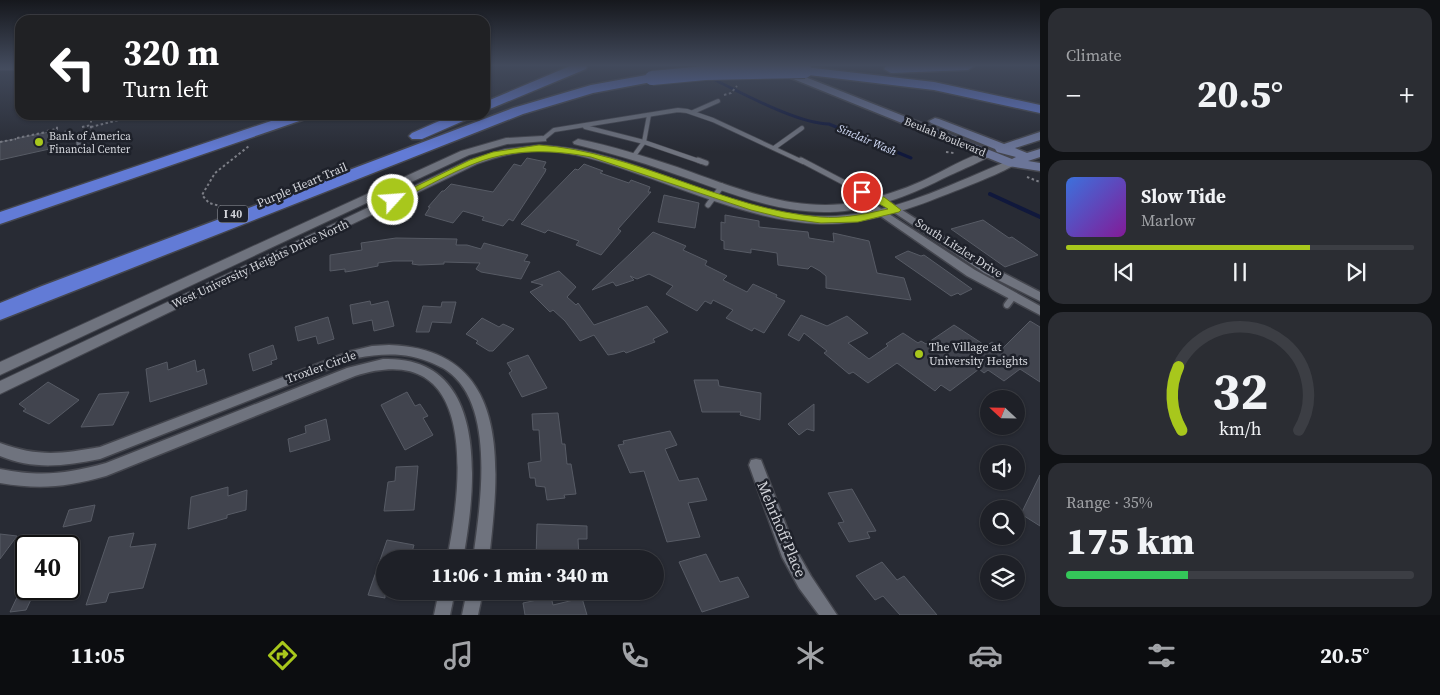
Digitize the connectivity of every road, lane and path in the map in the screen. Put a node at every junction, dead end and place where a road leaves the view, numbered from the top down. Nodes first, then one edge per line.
1 (514, 95) edge
2 (572, 95) edge
3 (722, 95) edge
4 (840, 95) edge
5 (869, 95) edge
6 (978, 95) edge
7 (718, 101) joint
8 (490, 105) edge
9 (1040, 109) edge
10 (693, 112) junction
11 (649, 115) junction
12 (91, 120) edge
13 (122, 120) edge
14 (287, 120) edge
15 (453, 120) edge
16 (115, 122) joint
17 (57, 125) dead end
18 (580, 126) junction
19 (802, 128) dead end
20 (66, 133) dead end
21 (1040, 136) edge
22 (543, 139) junction
23 (0, 142) edge
24 (644, 142) junction
25 (251, 145) dead end
26 (1010, 146) junction
27 (774, 148) junction
28 (79, 149) dead end
29 (946, 152) dead end
30 (954, 153) dead end
31 (1040, 153) edge
32 (988, 154) junction
33 (632, 157) junction
34 (1028, 157) junction
35 (706, 162) dead end
36 (1012, 163) junction
37 (1040, 167) edge
38 (715, 195) junction
39 (874, 201) junction
40 (896, 210) junction
41 (238, 212) junction
42 (881, 213) junction
43 (0, 218) edge
44 (49, 292) junction
45 (1040, 297) edge
46 (1040, 311) edge
47 (0, 312) edge
48 (0, 369) edge
49 (0, 388) edge
50 (0, 449) edge
51 (756, 465) dead end
52 (0, 476) edge
53 (456, 550) edge
54 (481, 550) edge
55 (445, 600) edge
56 (473, 600) edge
57 (442, 615) edge
58 (470, 615) edge
59 (829, 615) edge

1 - 8 highway
2 - 44 highway, bridge
3 - 7 path
4 - 32 main road, Beulah Boulevard
5 - 26 main road
6 - 9 highway
7 - 10 lane
10 - 11 lane
10 - 27 lane
11 - 18 lane
11 - 24 lane
12 - 16 path
13 - 16 path
14 - 43 highway
15 - 41 highway, Purple Heart Trail / I 40
17 - 23 path
18 - 22 lane
18 - 24 lane
19 - 27 lane
20 - 28 lane
21 - 26 main road
22 - 33 street, West University Heights Drive North
22 - 48 street, West University Heights Drive North
24 - 33 lane
24 - 35 lane
25 - 41 path
26 - 32 main road
26 - 34 main road
27 - 39 lane
29 - 30 path
31 - 34 main road
32 - 36 main road, Beulah Boulevard
32 - 39 street, West University Heights Drive North
33 - 38 street, West University Heights Drive North
34 - 36 main road
34 - 37 main road
36 - 37 main road, Beulah Boulevard
36 - 40 street, West University Heights Drive North
38 - 39 street, West University Heights Drive North
38 - 42 street, West University Heights Drive North
38 - 49 street, West University Heights Drive North
39 - 40 street, South Litzler Drive
39 - 42 street, South Litzler Drive
40 - 42 street, West University Heights Drive North
40 - 45 street, South Litzler Drive
41 - 44 highway, Purple Heart Trail / I 40
42 - 46 street, South Litzler Drive
44 - 47 highway, Purple Heart Trail / I 40
50 - 54 street, Troxler Circle
51 - 59 street, Mehrhoff Place
52 - 53 street, Troxler Circle
55 - 57 street
56 - 58 street

